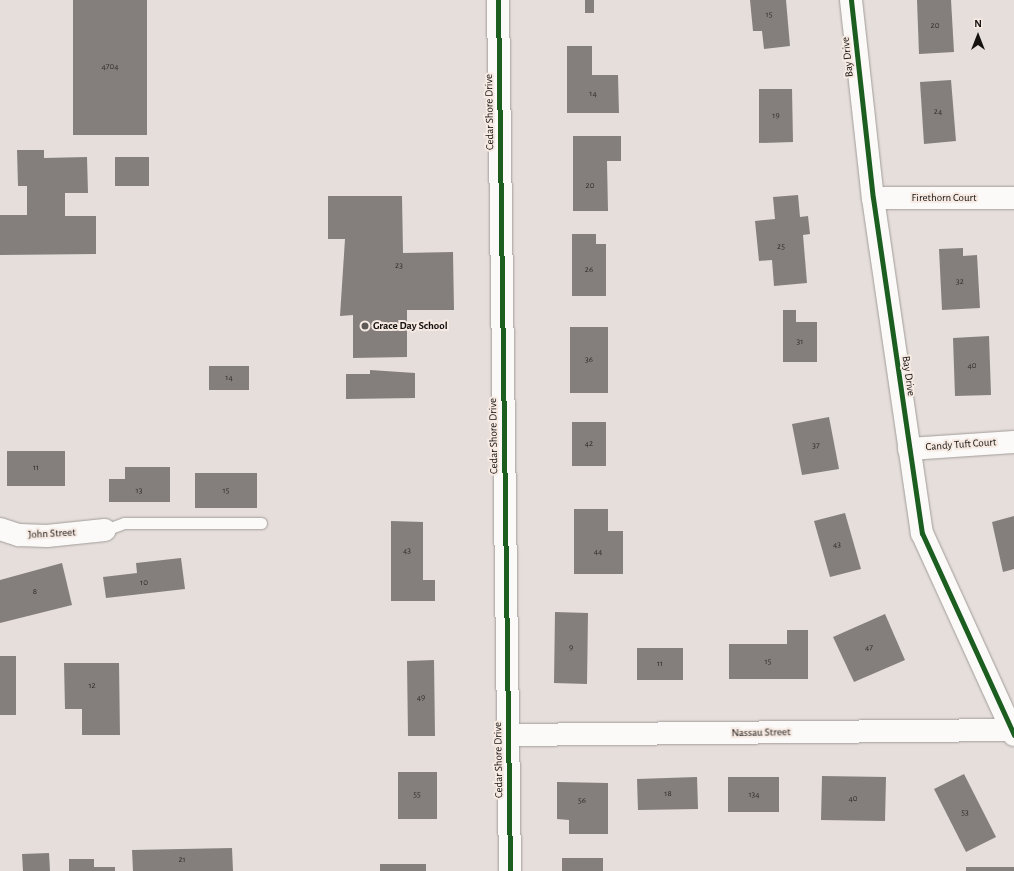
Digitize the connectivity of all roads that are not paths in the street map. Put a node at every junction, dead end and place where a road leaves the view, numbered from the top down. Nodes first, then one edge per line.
1 (498, 0) edge
2 (851, 0) edge
3 (873, 198) junction
4 (1014, 198) edge
5 (1014, 442) edge
6 (909, 449) junction
7 (261, 523) dead end
8 (0, 528) edge
9 (105, 530) joint
10 (1013, 732) edge
11 (508, 735) junction
12 (510, 871) edge

1 - 11 street, Cedar Shore Drive
2 - 3 street, Bay Drive
3 - 4 street, Firethorn Court
3 - 6 street, Bay Drive
5 - 6 street, Candy Tuft Court
6 - 10 street, Bay Drive
7 - 9 lane
8 - 9 street, John Street
10 - 11 street, Nassau Street
11 - 12 street, Cedar Shore Drive

